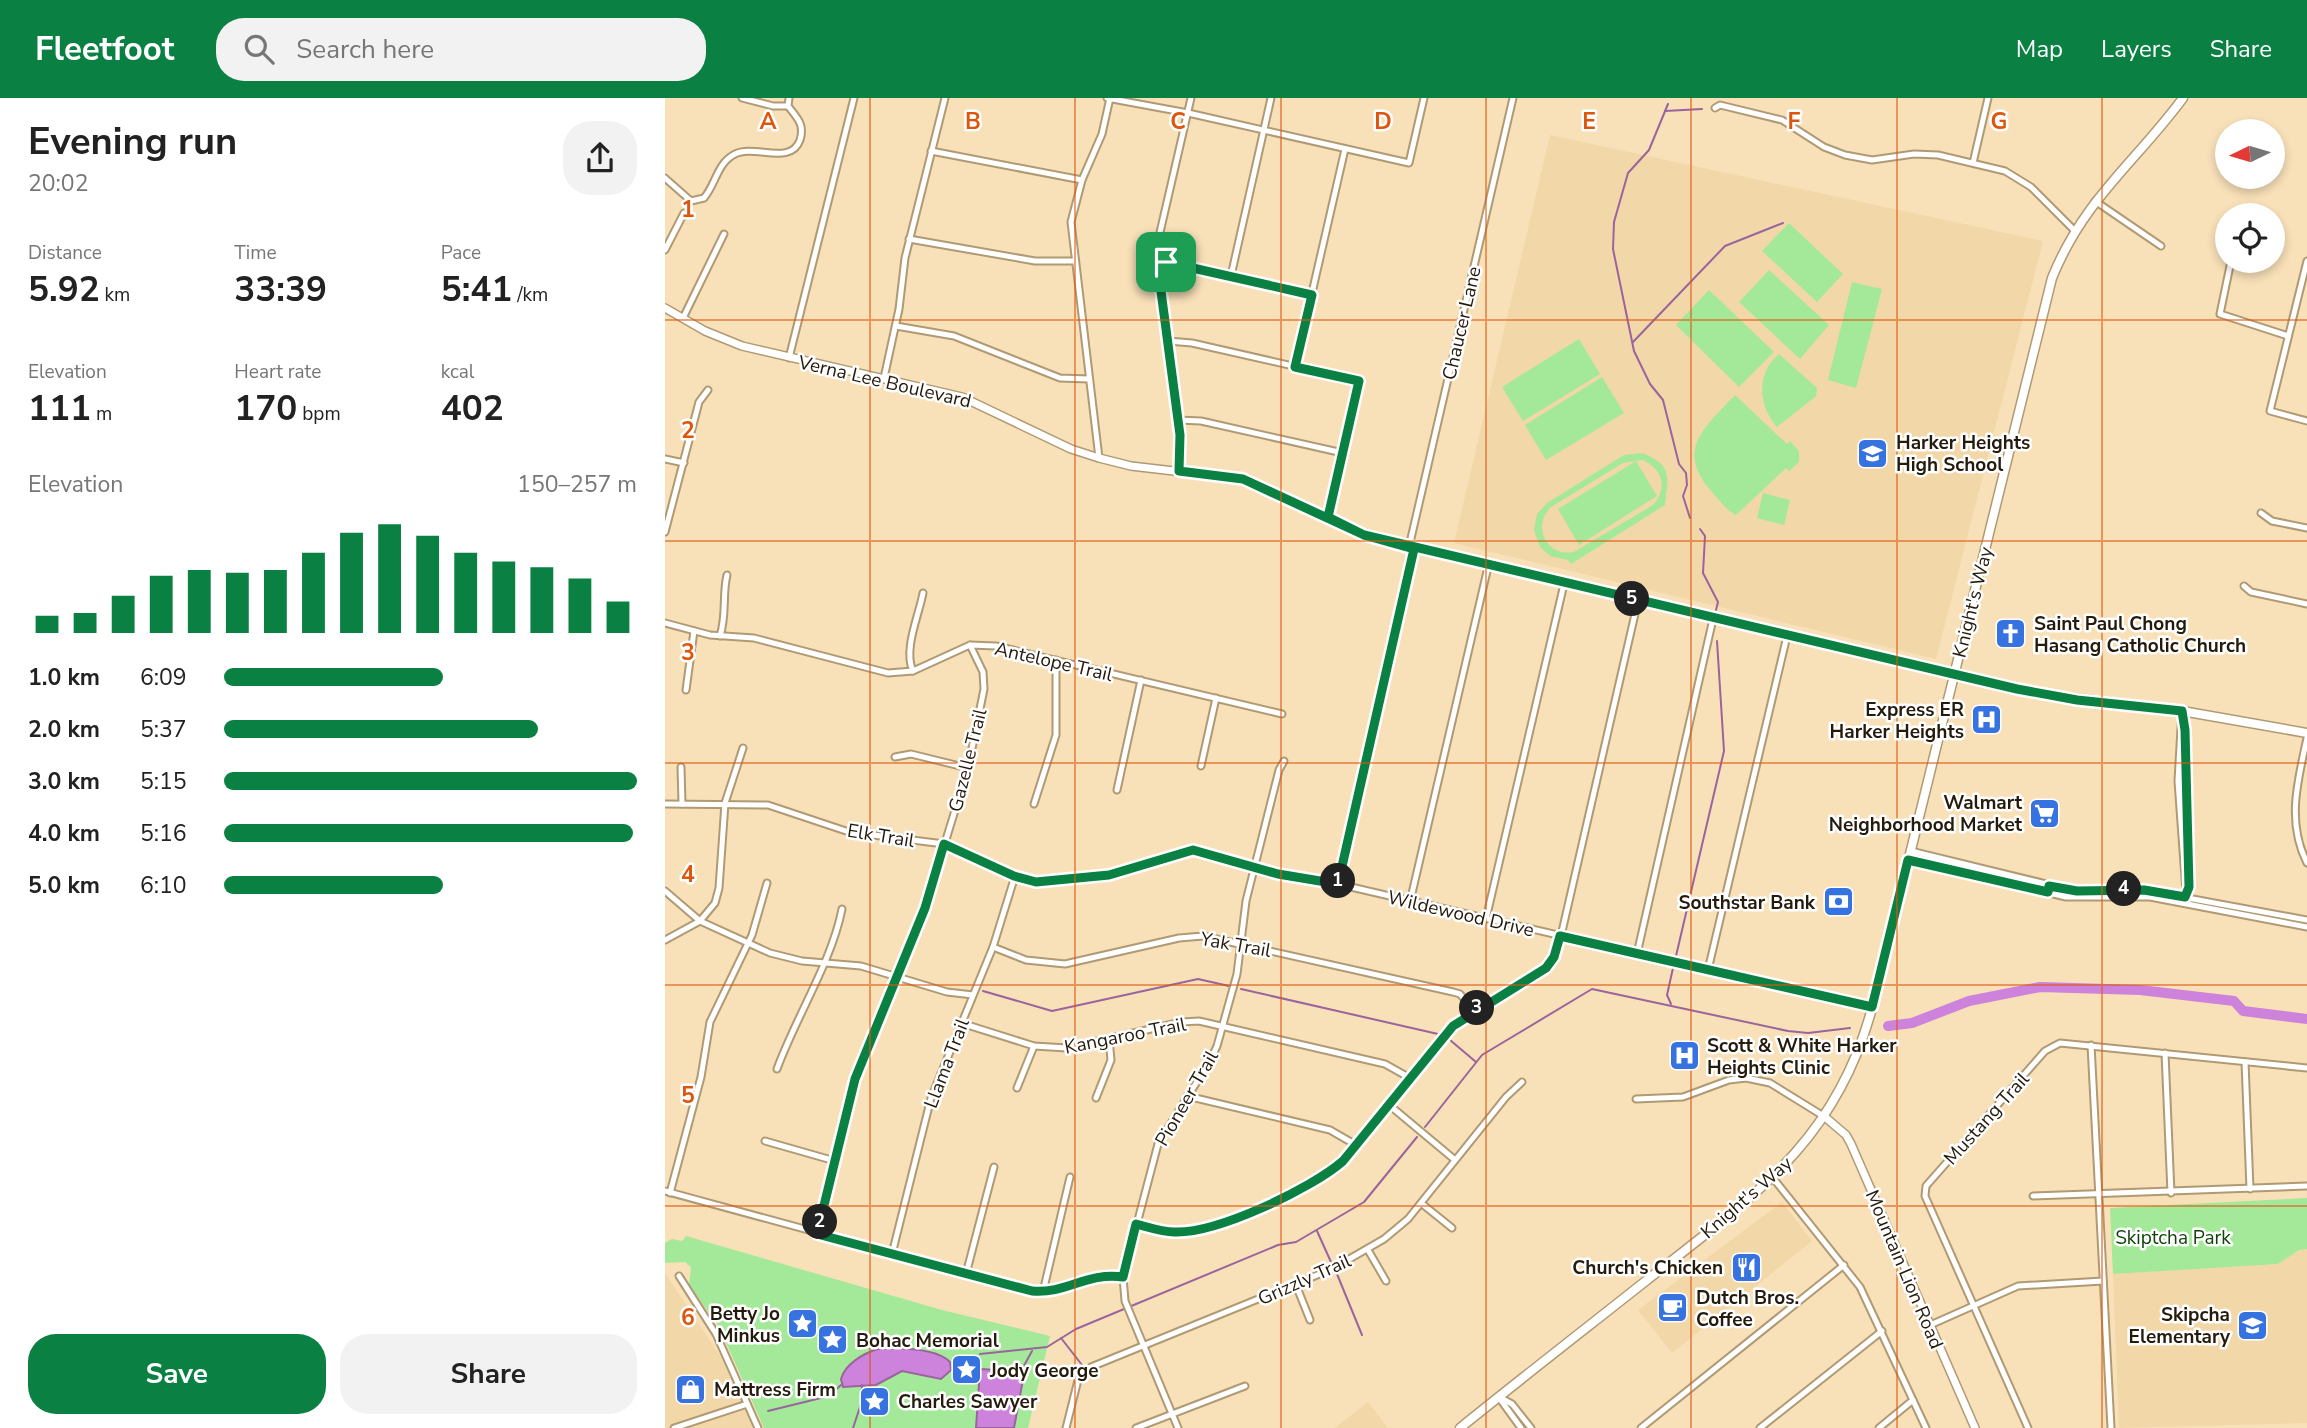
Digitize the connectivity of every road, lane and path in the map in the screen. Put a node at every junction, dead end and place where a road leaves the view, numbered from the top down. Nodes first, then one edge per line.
1 (743, 98) edge
2 (789, 98) edge
3 (854, 98) edge
4 (945, 98) edge
5 (1109, 98) edge
6 (1191, 98) edge
7 (1271, 98) edge
8 (1424, 98) edge
9 (1513, 98) edge
10 (1989, 98) edge
11 (2183, 98) edge
12 (788, 106) junction
13 (1714, 108) dead end
14 (1188, 113) junction
15 (1264, 130) junction
16 (1345, 149) junction
17 (931, 151) junction
18 (1973, 163) junction
19 (665, 178) edge
20 (1082, 180) junction
21 (2095, 201) junction
22 (684, 213) dead end
23 (2074, 230) junction
24 (724, 234) dead end
25 (909, 239) junction
26 (2161, 246) dead end
27 (665, 250) edge
28 (1073, 261) junction
29 (1157, 261) junction
30 (2307, 261) edge
31 (2229, 273) edge
32 (1231, 276) junction
33 (1312, 295) junction
34 (665, 308) edge
35 (683, 318) junction
36 (896, 326) junction
37 (2288, 336) junction
38 (1168, 341) junction
39 (789, 358) junction
40 (1295, 367) junction
41 (884, 378) junction
42 (1089, 379) junction
43 (708, 390) dead end
44 (1178, 420) junction
45 (2307, 421) edge
46 (1343, 453) junction
47 (1098, 457) junction
48 (665, 459) edge
49 (684, 463) junction
50 (1179, 471) junction
51 (2261, 513) dead end
52 (1328, 517) junction
53 (2307, 528) edge
54 (665, 532) edge
55 (1412, 548) junction
56 (1488, 566) junction
57 (727, 575) dead end
58 (1564, 584) junction
59 (2243, 586) dead end
60 (923, 593) dead end
61 (1638, 601) junction
62 (2307, 604) edge
63 (1713, 619) junction
64 (665, 623) edge
65 (694, 632) junction
66 (720, 636) junction
67 (1787, 636) junction
68 (970, 645) junction
69 (1056, 660) junction
70 (913, 671) junction
71 (1954, 675) junction
72 (1141, 680) junction
73 (686, 690) dead end
74 (1216, 698) junction
75 (2182, 711) junction
76 (1282, 715) dead end
77 (2307, 735) edge
78 (744, 748) dead end
79 (895, 757) dead end
80 (1284, 761) dead end
81 (1201, 766) dead end
82 (681, 767) dead end
83 (968, 768) junction
84 (1117, 790) dead end
85 (725, 803) junction
86 (665, 804) edge
87 (682, 804) junction
88 (1034, 804) dead end
89 (944, 844) junction
90 (1909, 855) junction
91 (1959, 863) junction
92 (2307, 863) edge
93 (1255, 866) junction
94 (1957, 871) junction
95 (1014, 876) junction
96 (1996, 876) junction
97 (767, 884) dead end
98 (1338, 884) junction
99 (665, 891) edge
100 (2185, 898) junction
101 (1410, 902) junction
102 (842, 909) dead end
103 (1486, 919) junction
104 (2307, 920) edge
105 (700, 921) junction
106 (2307, 927) edge
107 (1560, 936) junction
108 (665, 940) edge
109 (747, 943) junction
110 (1242, 943) junction
111 (993, 947) junction
112 (1637, 954) junction
113 (824, 962) junction
114 (1708, 970) junction
115 (897, 976) junction
116 (972, 995) junction
117 (1872, 1007) junction
118 (1473, 1010) junction
119 (961, 1023) junction
120 (1223, 1025) junction
121 (1109, 1039) junction
122 (2091, 1045) junction
123 (1034, 1046) junction
124 (2165, 1053) junction
125 (2245, 1062) junction
126 (2307, 1068) edge
127 (777, 1069) dead end
128 (1410, 1078) junction
129 (1522, 1082) dead end
130 (1017, 1088) dead end
131 (1187, 1096) junction
132 (1096, 1097) dead end
133 (1636, 1099) dead end
134 (1388, 1104) junction
135 (1825, 1117) junction
136 (765, 1141) dead end
137 (1356, 1145) junction
138 (1455, 1160) junction
139 (835, 1161) junction
140 (994, 1167) dead end
141 (1070, 1177) dead end
142 (1773, 1178) junction
143 (2307, 1186) edge
144 (2250, 1189) junction
145 (668, 1192) edge
146 (2171, 1193) junction
147 (2033, 1196) dead end
148 (2098, 1196) junction
149 (1421, 1203) junction
150 (1136, 1224) junction
151 (1452, 1228) dead end
152 (817, 1234) junction
153 (1368, 1250) junction
154 (891, 1254) junction
155 (1844, 1265) junction
156 (966, 1274) junction
157 (679, 1276) dead end
158 (1123, 1277) junction
159 (2103, 1280) junction
160 (1386, 1281) dead end
161 (1296, 1285) junction
162 (1043, 1292) junction
163 (1973, 1306) junction
164 (1310, 1320) dead end
165 (1928, 1326) junction
166 (1882, 1331) junction
167 (1143, 1346) junction
168 (1245, 1386) dead end
169 (1499, 1396) junction
170 (1913, 1400) junction
171 (747, 1404) junction
172 (1171, 1414) junction
173 (1525, 1427) edge
174 (674, 1428) edge
175 (758, 1428) edge
176 (1066, 1428) edge
177 (1136, 1428) edge
178 (1178, 1428) edge
179 (1459, 1428) edge
180 (1641, 1428) edge
181 (1761, 1428) edge
182 (1879, 1428) edge
183 (1926, 1428) edge
184 (1975, 1428) edge
185 (2028, 1428) edge
186 (2111, 1428) edge

1 - 12 street
2 - 12 street
3 - 39 street
4 - 17 street
5 - 14 street
5 - 20 street
6 - 14 street
7 - 15 street
8 - 16 street
9 - 55 street, Chaucer Lane
10 - 18 street
11 - 21 main road, Knight's Way
12 - 19 street
13 - 18 street
14 - 15 street
14 - 29 street
15 - 16 street
15 - 32 street
16 - 33 street
17 - 20 street
17 - 25 street
18 - 23 street
20 - 28 street
21 - 23 main road, Knight's Way
21 - 26 street
22 - 27 street
23 - 71 main road, Knight's Way
24 - 35 street
25 - 28 street
25 - 36 street
28 - 42 street
29 - 32 street
29 - 38 street
30 - 37 street
31 - 37 street
32 - 33 street
33 - 40 street
34 - 35 street, Verna Lee Boulevard
35 - 39 street, Verna Lee Boulevard
36 - 41 street
36 - 42 street
37 - 45 street
38 - 40 street
38 - 44 street
39 - 41 street, Verna Lee Boulevard
40 - 46 street
41 - 47 street, Verna Lee Boulevard
42 - 47 street
43 - 49 street
44 - 46 street
44 - 50 street
46 - 52 street
47 - 50 street, Verna Lee Boulevard
48 - 49 street
49 - 54 street
50 - 52 street, Verna Lee Boulevard
51 - 53 street
52 - 55 street, Verna Lee Boulevard
55 - 56 street, Verna Lee Boulevard
55 - 98 street, Chaucer Lane
56 - 58 street, Verna Lee Boulevard
56 - 101 street
57 - 66 street
58 - 61 street, Verna Lee Boulevard
58 - 103 street
59 - 62 street
60 - 70 street
61 - 63 street, Verna Lee Boulevard
61 - 107 street
63 - 67 street, Verna Lee Boulevard
63 - 112 street
64 - 65 street, Antelope Trail
65 - 66 street, Antelope Trail
65 - 73 street
66 - 70 street, Antelope Trail
67 - 71 street, Verna Lee Boulevard
67 - 114 street
68 - 69 street, Antelope Trail
68 - 70 street, Antelope Trail
68 - 83 street, Gazelle Trail
69 - 72 street, Antelope Trail
69 - 88 street
71 - 75 main road
71 - 90 main road, Knight's Way
72 - 74 street, Antelope Trail
72 - 84 street
74 - 76 street, Antelope Trail
74 - 81 street
75 - 77 main road
75 - 100 street
77 - 92 street
78 - 85 street
79 - 83 street
80 - 93 street, Pioneer Trail
82 - 87 street
83 - 89 street, Gazelle Trail
85 - 87 street, Elk Trail
85 - 89 street, Elk Trail
85 - 105 street
86 - 87 street, Elk Trail
89 - 95 street, Elk Trail
89 - 115 street, Gazelle Trail
90 - 91 street
90 - 94 street
90 - 117 main road, Knight's Way
91 - 94 street
91 - 96 street
93 - 95 street, Elk Trail
93 - 98 street, Wildewood Drive
93 - 110 street, Pioneer Trail
94 - 96 street
95 - 111 street, Llama Trail
96 - 100 street
97 - 109 street
98 - 101 street, Wildewood Drive
99 - 105 street
100 - 104 street
100 - 106 street
101 - 103 street, Wildewood Drive
102 - 113 street
103 - 107 street, Wildewood Drive
105 - 108 street
105 - 109 street
107 - 112 street, Wildewood Drive
107 - 118 street
109 - 113 street
109 - 145 street
110 - 111 street, Yak Trail
110 - 118 street, Yak Trail
110 - 120 street, Pioneer Trail
111 - 116 street, Llama Trail
112 - 114 street, Wildewood Drive
113 - 115 street
113 - 127 street
114 - 117 street, Wildewood Drive
115 - 116 street
115 - 139 street, Gazelle Trail
116 - 119 street, Llama Trail
117 - 135 main road, Knight's Way
118 - 128 street
119 - 123 street, Kangaroo Trail
119 - 154 street, Llama Trail
120 - 121 street, Kangaroo Trail
120 - 128 street, Kangaroo Trail
120 - 131 street, Pioneer Trail
121 - 123 street, Kangaroo Trail
121 - 132 street
122 - 124 street, Mustang Trail
122 - 148 street
122 - 163 street, Mustang Trail
123 - 130 street
124 - 125 street, Mustang Trail
124 - 146 street
125 - 126 street, Mustang Trail
125 - 144 street
128 - 134 street
129 - 138 street, Grizzly Trail
131 - 137 street
131 - 150 street, Pioneer Trail
133 - 135 street
134 - 137 street
134 - 138 street
135 - 142 main road, Knight's Way
135 - 165 street, Mountain Lion Road
136 - 139 street
137 - 150 street
138 - 149 street, Grizzly Trail
139 - 152 street, Gazelle Trail
140 - 156 street
141 - 162 street
142 - 155 street
142 - 169 main road, Knight's Way
143 - 144 street
144 - 146 street
145 - 152 street
146 - 148 street
147 - 148 street
148 - 159 street
149 - 151 street
149 - 153 street, Grizzly Trail
150 - 158 street, Pioneer Trail
152 - 154 street
153 - 160 street
153 - 161 street, Grizzly Trail
154 - 156 street
155 - 166 street
155 - 180 street
156 - 162 street
157 - 171 street
158 - 162 street
158 - 167 street, Pioneer Trail
159 - 163 street
159 - 186 street
161 - 164 street
161 - 167 street, Grizzly Trail
163 - 165 street
163 - 185 street, Mustang Trail
165 - 184 street, Mountain Lion Road
166 - 170 street
166 - 181 street
167 - 172 street, Pioneer Trail
167 - 176 street, Grizzly Trail
168 - 172 street
169 - 173 street
169 - 179 main road, Knight's Way
170 - 182 street
170 - 183 street
171 - 174 street
171 - 175 street
172 - 177 street
172 - 178 street, Pioneer Trail

